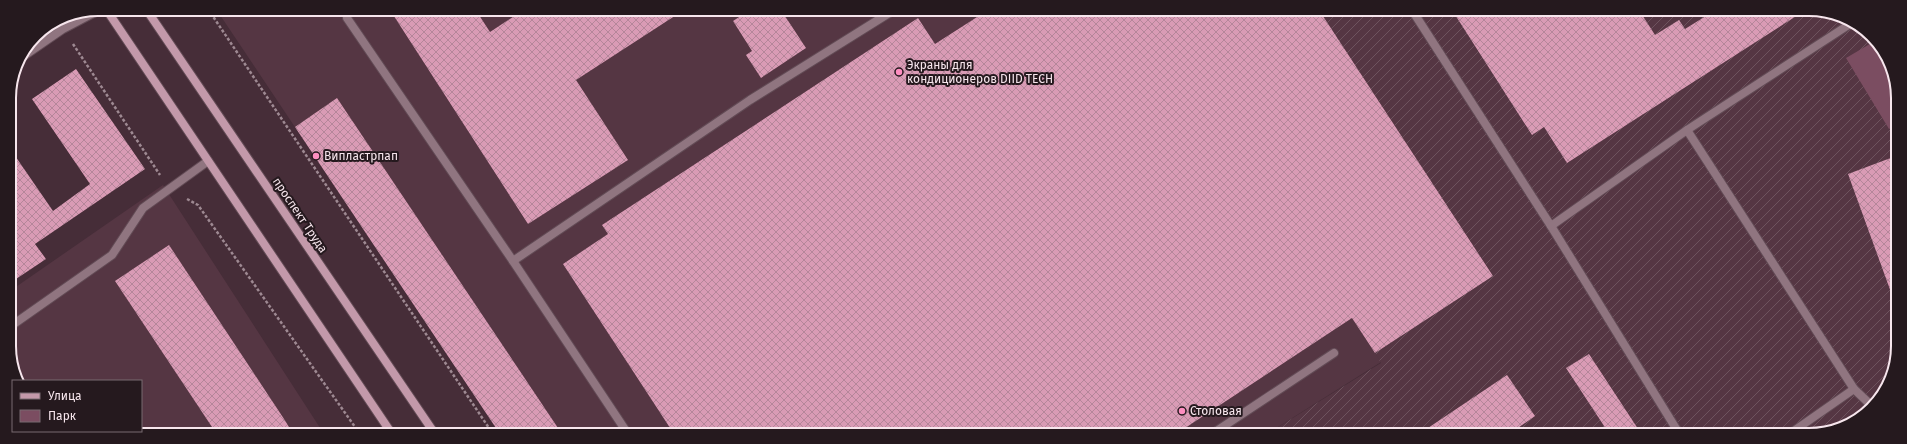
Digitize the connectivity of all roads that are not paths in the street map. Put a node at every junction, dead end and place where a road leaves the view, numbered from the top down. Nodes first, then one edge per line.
1 (111, 16) edge
2 (151, 16) edge
3 (347, 16) edge
4 (884, 16) edge
5 (1416, 16) edge
6 (85, 17) edge
7 (1848, 26) edge
8 (31, 51) edge
9 (1687, 130) junction
10 (208, 161) junction
11 (1551, 226) junction
12 (514, 261) junction
13 (16, 322) edge
14 (1334, 353) dead end
15 (1854, 389) junction
16 (1868, 403) edge
17 (388, 428) edge
18 (431, 428) edge
19 (624, 428) edge
20 (1221, 428) edge
21 (1676, 428) edge
22 (1798, 428) edge

1 - 10 main road
2 - 18 main road, проспект Труда
3 - 12 lane
4 - 12 lane
5 - 11 lane
6 - 8 lane
7 - 9 lane
9 - 11 lane
9 - 15 lane
10 - 13 lane
10 - 17 main road
11 - 21 lane
12 - 19 lane
14 - 20 lane
15 - 16 lane
15 - 22 lane

